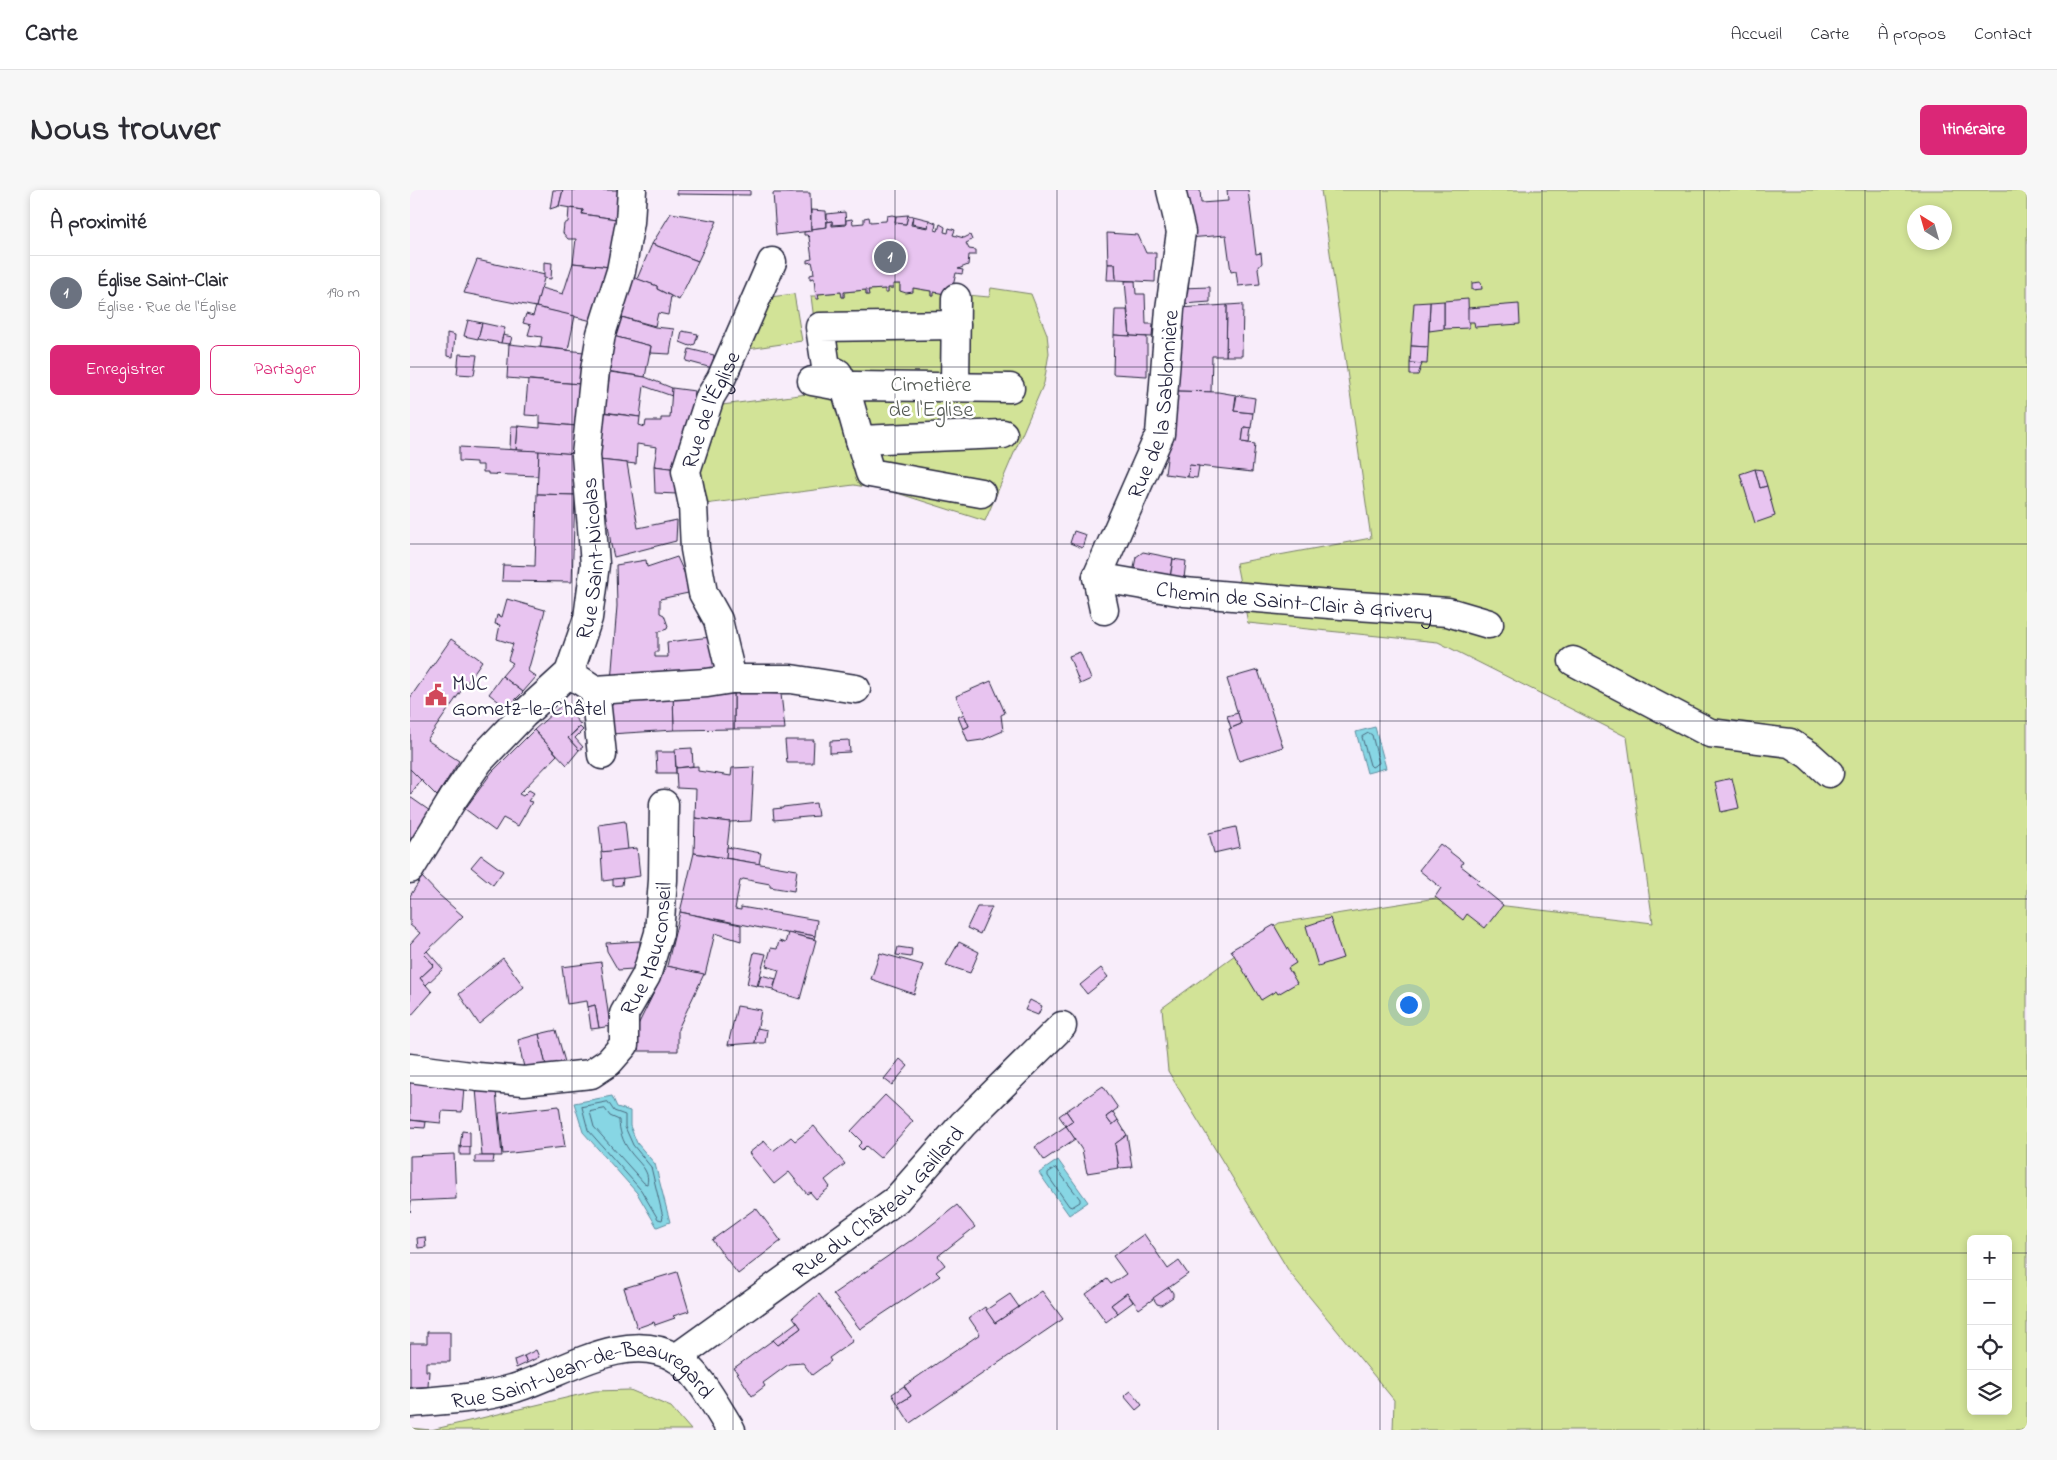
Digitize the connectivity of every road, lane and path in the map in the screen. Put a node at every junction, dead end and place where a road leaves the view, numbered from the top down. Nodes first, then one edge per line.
1 (632, 190) edge
2 (1171, 190) edge
3 (772, 262) dead end
4 (812, 381) dead end
5 (845, 387) junction
6 (955, 387) junction
7 (1010, 388) dead end
8 (1002, 434) dead end
9 (860, 440) junction
10 (981, 493) dead end
11 (1097, 576) junction
12 (1104, 610) dead end
13 (1490, 624) dead end
14 (1573, 662) dead end
15 (569, 673) junction
16 (732, 679) junction
17 (856, 689) dead end
18 (595, 690) junction
19 (602, 755) dead end
20 (1828, 773) dead end
21 (664, 804) dead end
22 (410, 869) edge
23 (1062, 1026) dead end
24 (410, 1068) edge
25 (676, 1358) junction
26 (410, 1404) edge
27 (731, 1430) edge

1 - 15 street, Rue Saint-Nicolas
2 - 11 street, Rue de la Sablonnière
3 - 16 street, Rue de l'Église
4 - 5 street
5 - 6 street
5 - 6 street
5 - 9 street
6 - 7 street
8 - 9 street
9 - 10 street
11 - 12 street
11 - 13 street, Chemin de Saint-Clair à Grivery
14 - 20 street
15 - 18 street
15 - 22 street, Rue Saint-Nicolas
16 - 17 street
16 - 18 street
18 - 19 street
21 - 24 street, Rue Mauconseil
23 - 25 street, Rue du Château Gaillard
25 - 26 street, Rue Saint-Jean-de-Beauregard
25 - 27 street, Rue Saint-Jean-de-Beauregard

